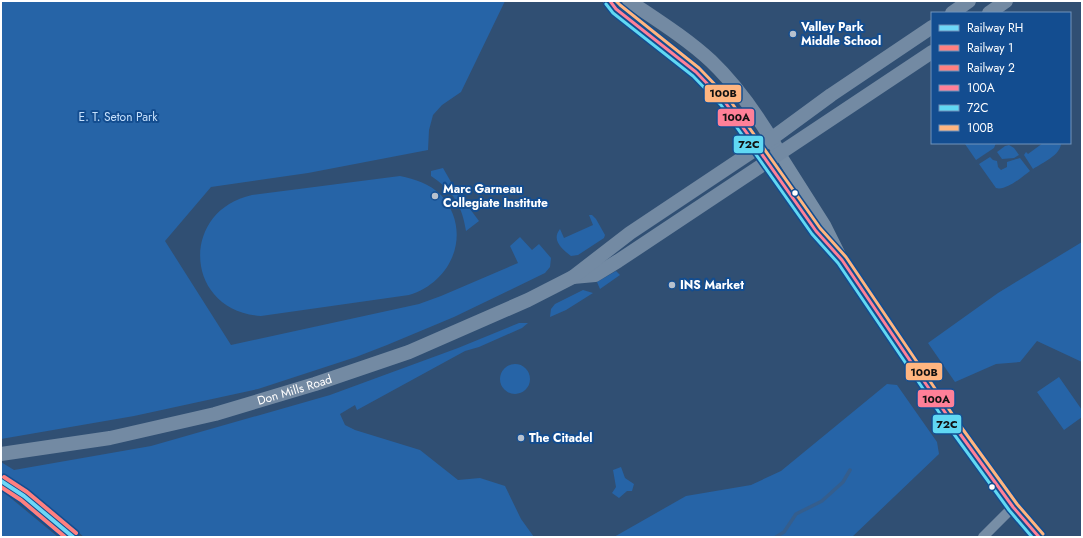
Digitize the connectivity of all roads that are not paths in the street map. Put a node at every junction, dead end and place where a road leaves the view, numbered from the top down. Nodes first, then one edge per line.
1 (610, 1) edge
2 (629, 1) edge
3 (969, 1) edge
4 (1006, 1) edge
5 (953, 12) edge
6 (990, 12) edge
7 (931, 28) edge
8 (931, 53) edge
9 (771, 139) junction
10 (758, 148) junction
11 (780, 154) junction
12 (767, 161) junction
13 (842, 260) junction
14 (573, 277) junction
15 (1, 454) edge
16 (1013, 507) junction
17 (983, 537) edge
18 (1039, 537) edge

1 - 10 main road
2 - 9 main road
3 - 5 main road
4 - 6 main road
7 - 9 main road, Don Mills Road
8 - 11 main road, Don Mills Road
9 - 10 main road, Don Mills Road
9 - 11 main road
10 - 12 main road
10 - 14 main road, Don Mills Road
11 - 12 main road, Don Mills Road
11 - 13 street
12 - 13 street
12 - 14 main road, Don Mills Road
13 - 16 street
14 - 15 main road, Don Mills Road
16 - 17 street
16 - 18 street

